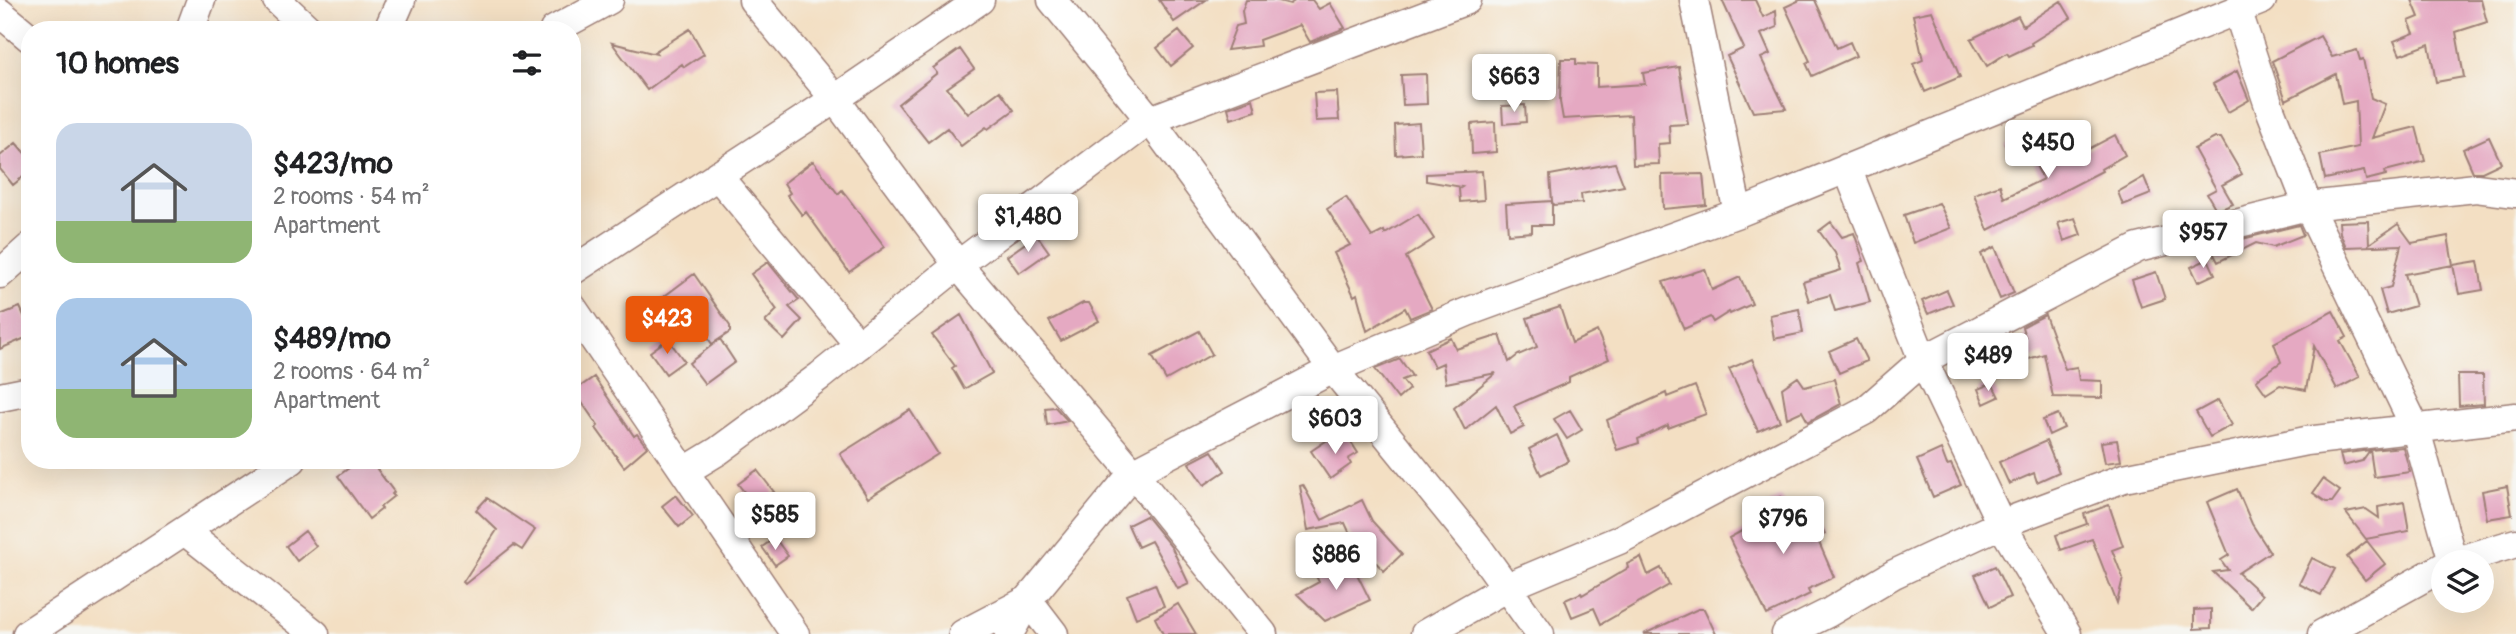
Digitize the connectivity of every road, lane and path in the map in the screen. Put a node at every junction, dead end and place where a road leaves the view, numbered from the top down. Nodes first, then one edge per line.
1 (201, 0) edge
2 (277, 0) edge
3 (401, 0) edge
4 (609, 0) edge
5 (752, 0) edge
6 (979, 0) edge
7 (1052, 0) edge
8 (1467, 0) edge
9 (1694, 0) edge
10 (2250, 5) edge
11 (0, 13) edge
12 (193, 21) edge
13 (299, 21) edge
14 (392, 21) edge
15 (570, 21) edge
16 (21, 30) edge
17 (835, 100) junction
18 (1150, 120) junction
19 (1847, 168) junction
20 (717, 175) junction
21 (2516, 193) edge
22 (2308, 206) junction
23 (1738, 213) junction
24 (21, 255) edge
25 (581, 265) edge
26 (958, 265) junction
27 (0, 274) edge
28 (581, 320) edge
29 (859, 345) junction
30 (1923, 360) junction
31 (1333, 369) junction
32 (21, 393) edge
33 (0, 397) edge
34 (2516, 417) edge
35 (2415, 427) junction
36 (279, 469) edge
37 (685, 471) junction
38 (1133, 472) junction
39 (2001, 524) junction
40 (186, 531) junction
41 (2516, 543) edge
42 (2431, 574) edge
43 (1507, 587) junction
44 (1028, 600) junction
45 (63, 621) edge
46 (27, 634) edge
47 (315, 634) edge
48 (796, 634) edge
49 (962, 634) edge
50 (1009, 634) edge
51 (1054, 634) edge
52 (1263, 634) edge
53 (1425, 634) edge
54 (1540, 634) edge
55 (1786, 634) edge
56 (2067, 634) edge
57 (2322, 634) edge

1 - 12 street
2 - 13 street
3 - 14 street
4 - 15 street
5 - 17 street
6 - 17 street
7 - 18 street
8 - 18 street
9 - 23 street
10 - 19 street
10 - 22 street
11 - 16 street
17 - 20 street
17 - 26 street
18 - 26 street
18 - 31 street
19 - 23 street
19 - 30 street
20 - 25 street
20 - 29 street
21 - 22 street
22 - 30 street
22 - 35 street
23 - 31 street
24 - 27 street
26 - 29 street
26 - 38 street
28 - 37 street
29 - 37 street
30 - 39 street
30 - 43 street
31 - 38 street
31 - 43 street
32 - 33 street
34 - 35 street
35 - 39 street
35 - 41 street
36 - 40 street
37 - 48 street
38 - 44 street
38 - 52 street
39 - 55 street
39 - 56 street
40 - 45 street
40 - 47 street
42 - 57 street
43 - 53 street
43 - 54 street
44 - 49 street
44 - 50 street
44 - 51 street
45 - 46 street

